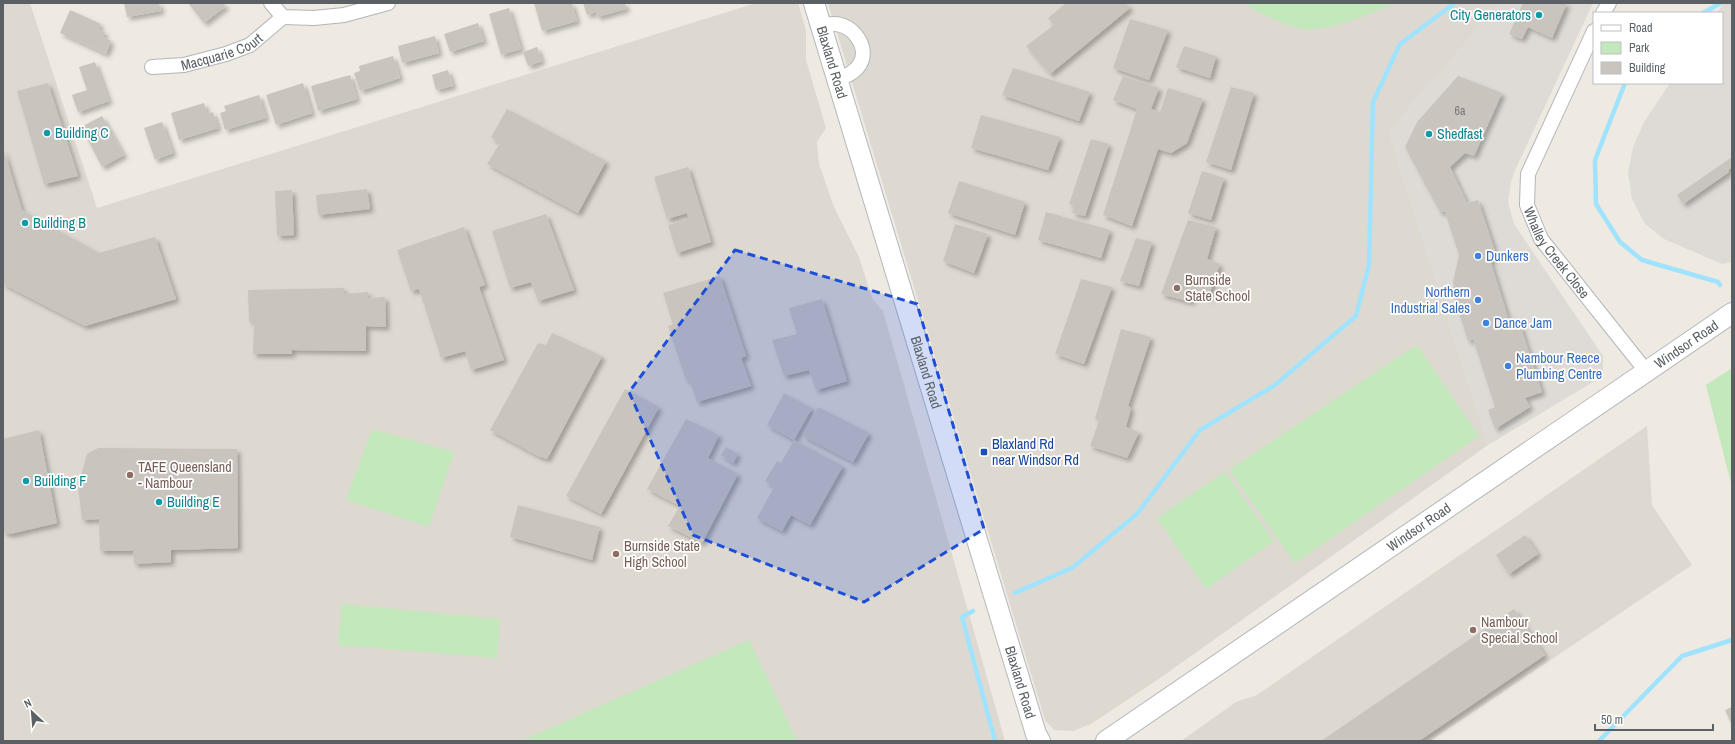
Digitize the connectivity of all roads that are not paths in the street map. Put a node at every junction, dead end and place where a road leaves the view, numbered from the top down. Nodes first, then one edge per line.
1 (271, 3) edge
2 (388, 3) edge
3 (814, 3) edge
4 (1609, 3) edge
5 (1604, 12) edge
6 (283, 17) junction
7 (821, 28) junction
8 (1593, 34) edge
9 (152, 67) dead end
10 (836, 79) junction
11 (1732, 313) edge
12 (1646, 372) junction
13 (1040, 741) edge
14 (1106, 741) edge

1 - 6 street
2 - 6 street
3 - 7 street, Blaxland Road
4 - 5 street
6 - 9 street, Macquarie Court
7 - 10 street, Blaxland Road
7 - 10 street
8 - 12 street, Whalley Creek Close
10 - 13 street, Blaxland Road
11 - 12 street, Windsor Road
12 - 14 street, Windsor Road

